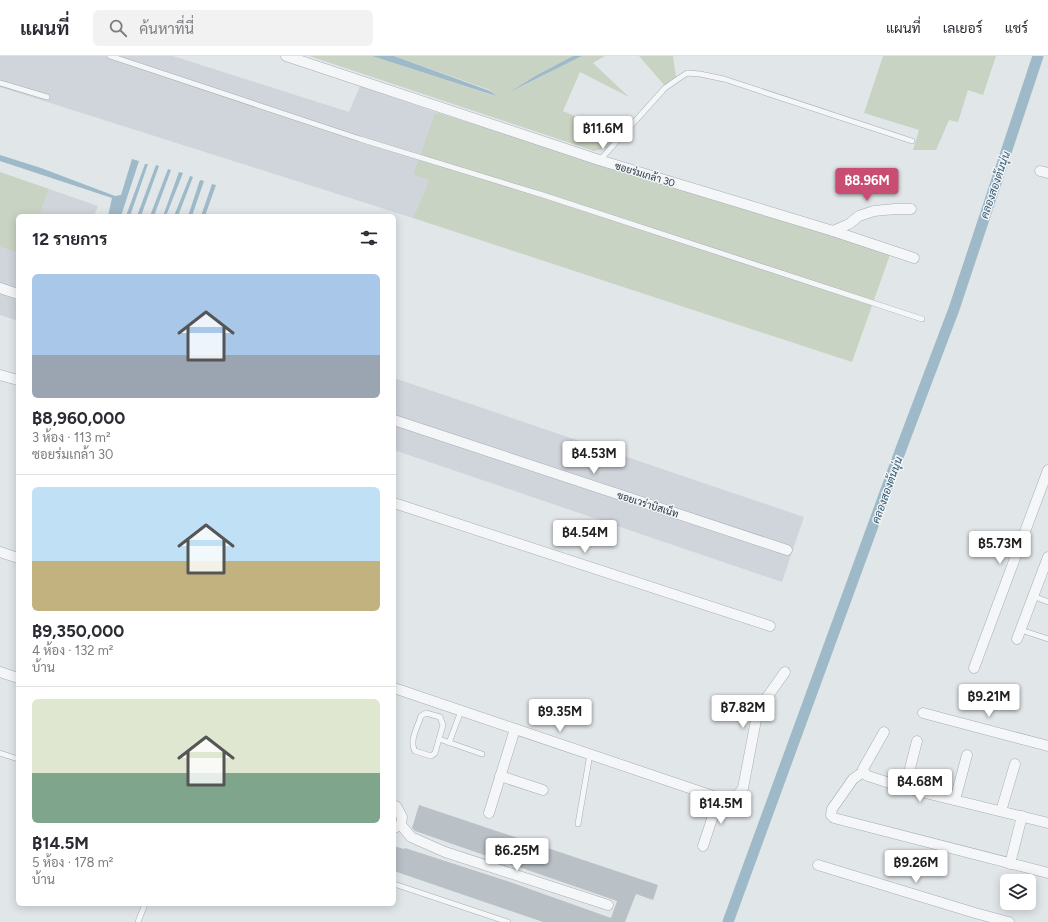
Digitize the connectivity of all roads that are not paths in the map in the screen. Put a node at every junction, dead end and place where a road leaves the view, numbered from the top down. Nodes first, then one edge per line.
1 (110, 56) edge
2 (286, 56) edge
3 (0, 83) edge
4 (47, 97) dead end
5 (912, 141) dead end
6 (599, 160) junction
7 (911, 209) dead end
8 (833, 231) junction
9 (914, 258) dead end
10 (0, 288) edge
11 (16, 293) edge
12 (922, 320) dead end
13 (0, 375) edge
14 (16, 379) edge
15 (396, 421) edge
16 (1048, 470) edge
17 (396, 504) edge
18 (788, 550) dead end
19 (0, 552) edge
20 (16, 557) edge
21 (1047, 562) edge
22 (1033, 596) junction
23 (1048, 602) edge
24 (770, 626) dead end
25 (1019, 634) joint
26 (1048, 639) edge
27 (974, 668) dead end
28 (0, 672) edge
29 (785, 672) dead end
30 (16, 677) edge
31 (396, 689) edge
32 (462, 711) junction
33 (924, 713) dead end
34 (514, 729) junction
35 (884, 732) dead end
36 (439, 739) junction
37 (917, 740) dead end
38 (449, 743) junction
39 (1048, 746) edge
40 (0, 753) edge
41 (482, 754) dead end
42 (590, 754) junction
43 (967, 755) dead end
44 (16, 758) edge
45 (1015, 764) dead end
46 (863, 772) junction
47 (500, 776) junction
48 (905, 788) junction
49 (543, 790) dead end
50 (719, 798) junction
51 (955, 800) junction
52 (396, 806) edge
53 (1001, 811) junction
54 (489, 813) dead end
55 (1022, 816) junction
56 (1048, 823) edge
57 (578, 824) dead end
58 (397, 827) edge
59 (703, 846) dead end
60 (1010, 864) junction
61 (818, 865) dead end
62 (1048, 873) edge
63 (396, 885) edge
64 (608, 905) dead end
65 (144, 906) edge
66 (138, 922) edge
67 (508, 922) edge
68 (1009, 922) edge

1 - 12 lane
2 - 6 street, ซอยร่มเกล้า 30
3 - 4 lane
5 - 6 lane
6 - 8 street, ซอยร่มเกล้า 30
7 - 8 street
8 - 9 street, ซอยร่มเกล้า 30
10 - 11 street
13 - 14 street
15 - 18 street, ซอยเวร่าบิสเน็ท
16 - 27 street
17 - 24 street
19 - 20 street
21 - 22 street
22 - 23 lane
22 - 25 street
25 - 26 lane
28 - 30 street
29 - 50 street
31 - 32 street
32 - 34 street
32 - 38 lane
33 - 39 street
34 - 42 street
34 - 47 street
35 - 46 street
36 - 36 lane
36 - 38 lane
37 - 48 street
38 - 41 lane
40 - 44 lane
42 - 50 street
42 - 57 lane
43 - 51 street
45 - 53 street
46 - 48 street
46 - 60 street
47 - 49 street
47 - 54 street
48 - 51 street
50 - 59 street
51 - 53 street
52 - 58 street
53 - 55 street
55 - 56 street
55 - 60 street
58 - 64 street
60 - 62 street
61 - 68 street
63 - 67 lane
65 - 66 lane

